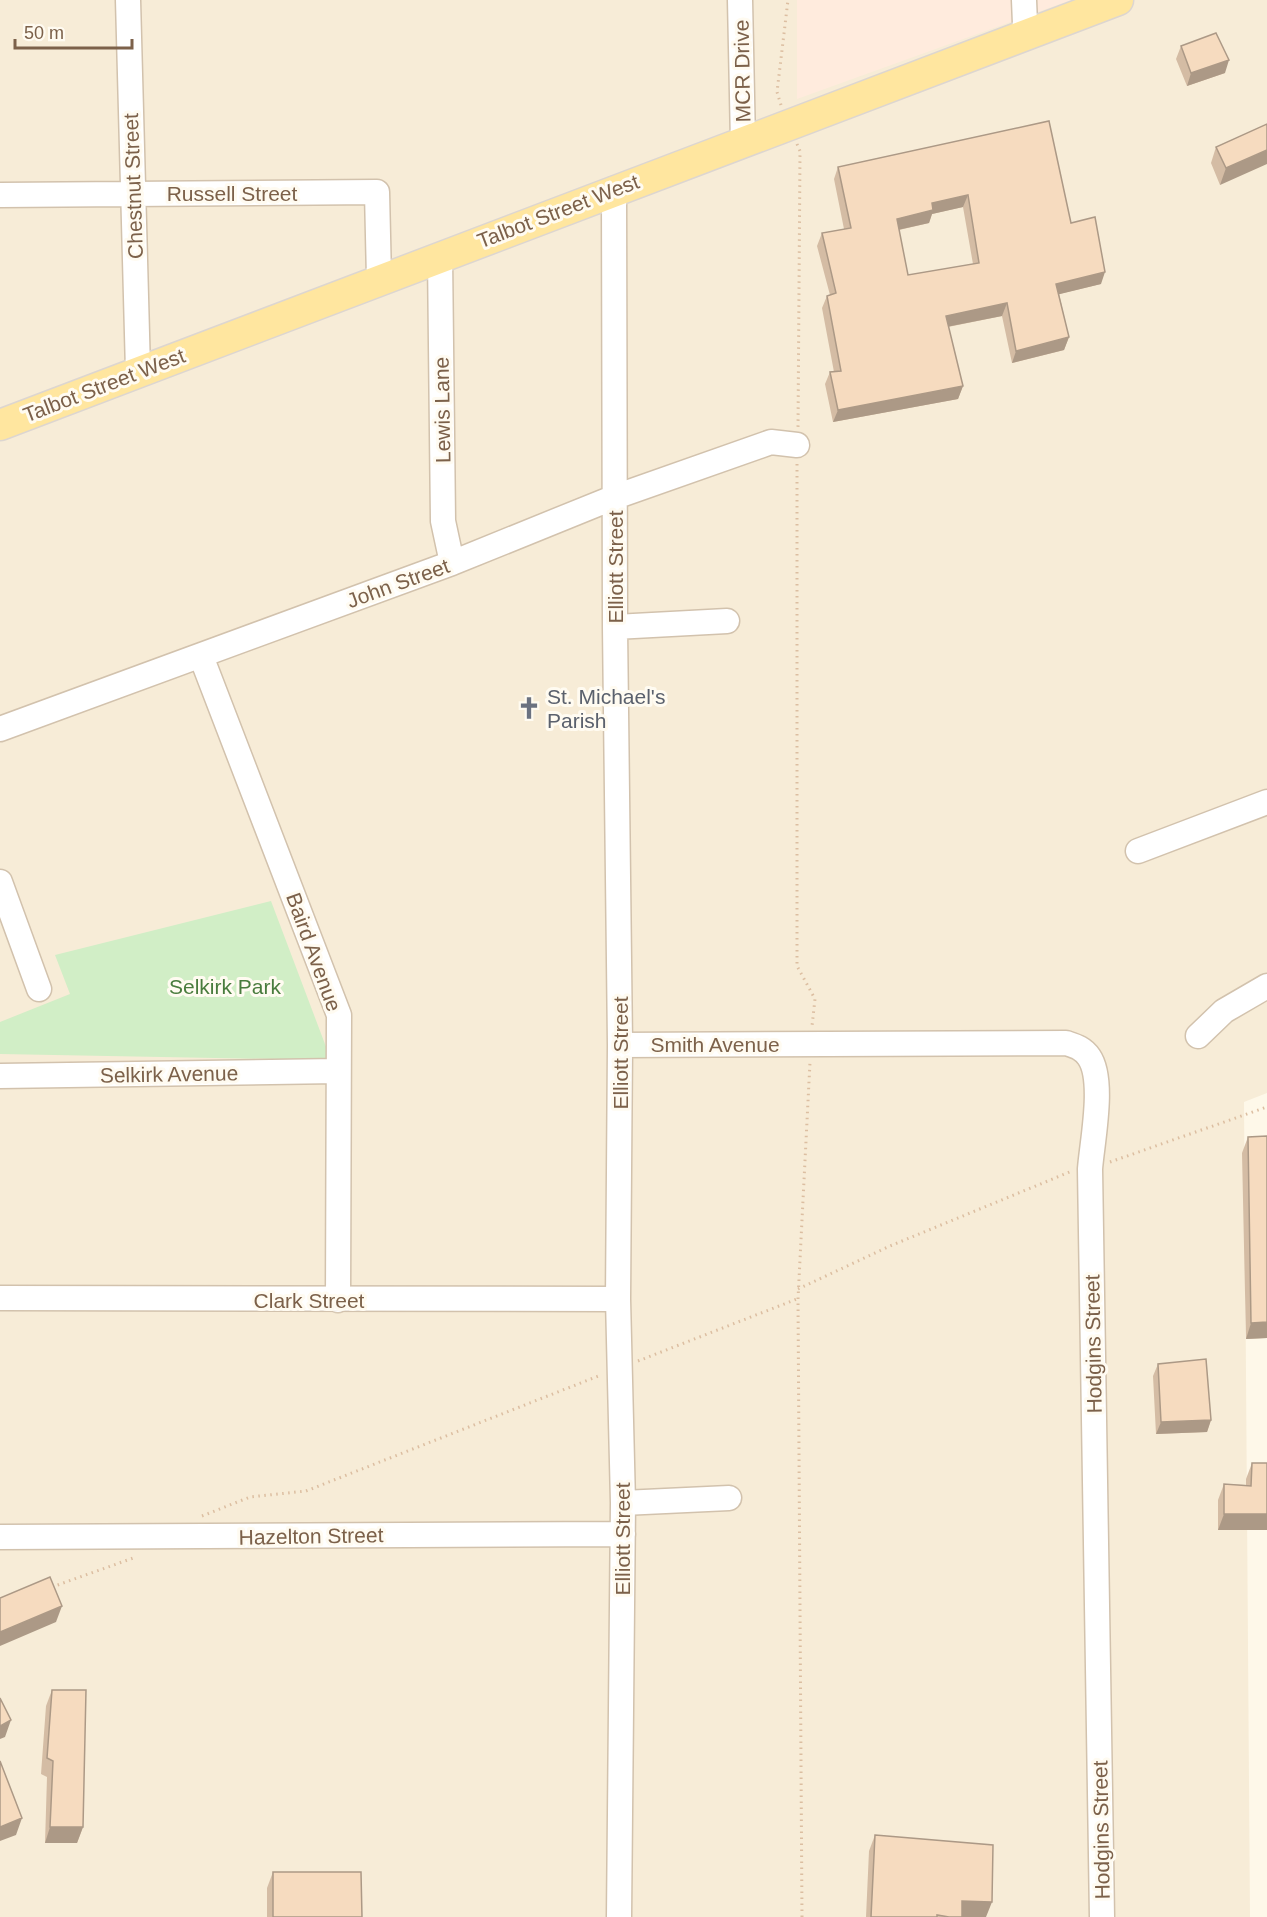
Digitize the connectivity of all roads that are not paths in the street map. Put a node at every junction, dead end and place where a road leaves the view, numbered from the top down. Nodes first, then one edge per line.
1 (128, 0) edge
2 (740, 0) edge
3 (1024, 0) edge
4 (1118, 0) edge
5 (1022, 37) junction
6 (743, 143) junction
7 (614, 189) junction
8 (133, 193) junction
9 (0, 195) edge
10 (440, 256) junction
11 (379, 279) junction
12 (138, 371) junction
13 (0, 425) edge
14 (796, 445) road end
15 (615, 497) junction
16 (452, 563) junction
17 (727, 621) dead end
18 (615, 627) junction
19 (201, 656) junction
20 (0, 729) edge
21 (1267, 802) edge
22 (1138, 850) dead end
23 (0, 882) edge
24 (1267, 986) edge
25 (39, 989) dead end
26 (1198, 1036) dead end
27 (811, 1044) joint
28 (620, 1045) junction
29 (338, 1071) junction
30 (0, 1076) edge
31 (0, 1298) edge
32 (618, 1299) junction
33 (338, 1300) junction
34 (729, 1498) dead end
35 (623, 1503) junction
36 (623, 1534) junction
37 (0, 1537) edge
38 (619, 1917) edge
39 (1102, 1917) edge

1 - 8 street, Chestnut Street
2 - 6 street, MCR Drive
3 - 5 street
4 - 5 main road, Talbot Street West
5 - 6 main road, Talbot Street West
6 - 7 main road, Talbot Street West
7 - 10 main road, Talbot Street West
7 - 15 street, Elliott Street
8 - 9 street, Russell Street
8 - 11 street, Russell Street
8 - 12 street, Chestnut Street
10 - 11 main road, Talbot Street West
10 - 16 street, Lewis Lane
11 - 12 main road, Talbot Street West
12 - 13 main road, Talbot Street West
14 - 15 street, John Street
15 - 16 street, John Street
15 - 18 street, Elliott Street
16 - 19 street, John Street
17 - 18 street
18 - 28 street, Elliott Street
19 - 20 street, John Street
19 - 29 street, Baird Avenue
21 - 22 street
23 - 25 street
24 - 26 street
27 - 28 street, Smith Avenue
27 - 39 street, Hodgins Street
28 - 32 street, Elliott Street
29 - 30 street, Selkirk Avenue
29 - 33 street, Baird Avenue
31 - 33 street, Clark Street
32 - 33 street, Clark Street
32 - 35 street, Elliott Street
34 - 35 street
35 - 36 street, Elliott Street
36 - 37 street, Hazelton Street
36 - 38 street, Elliott Street

